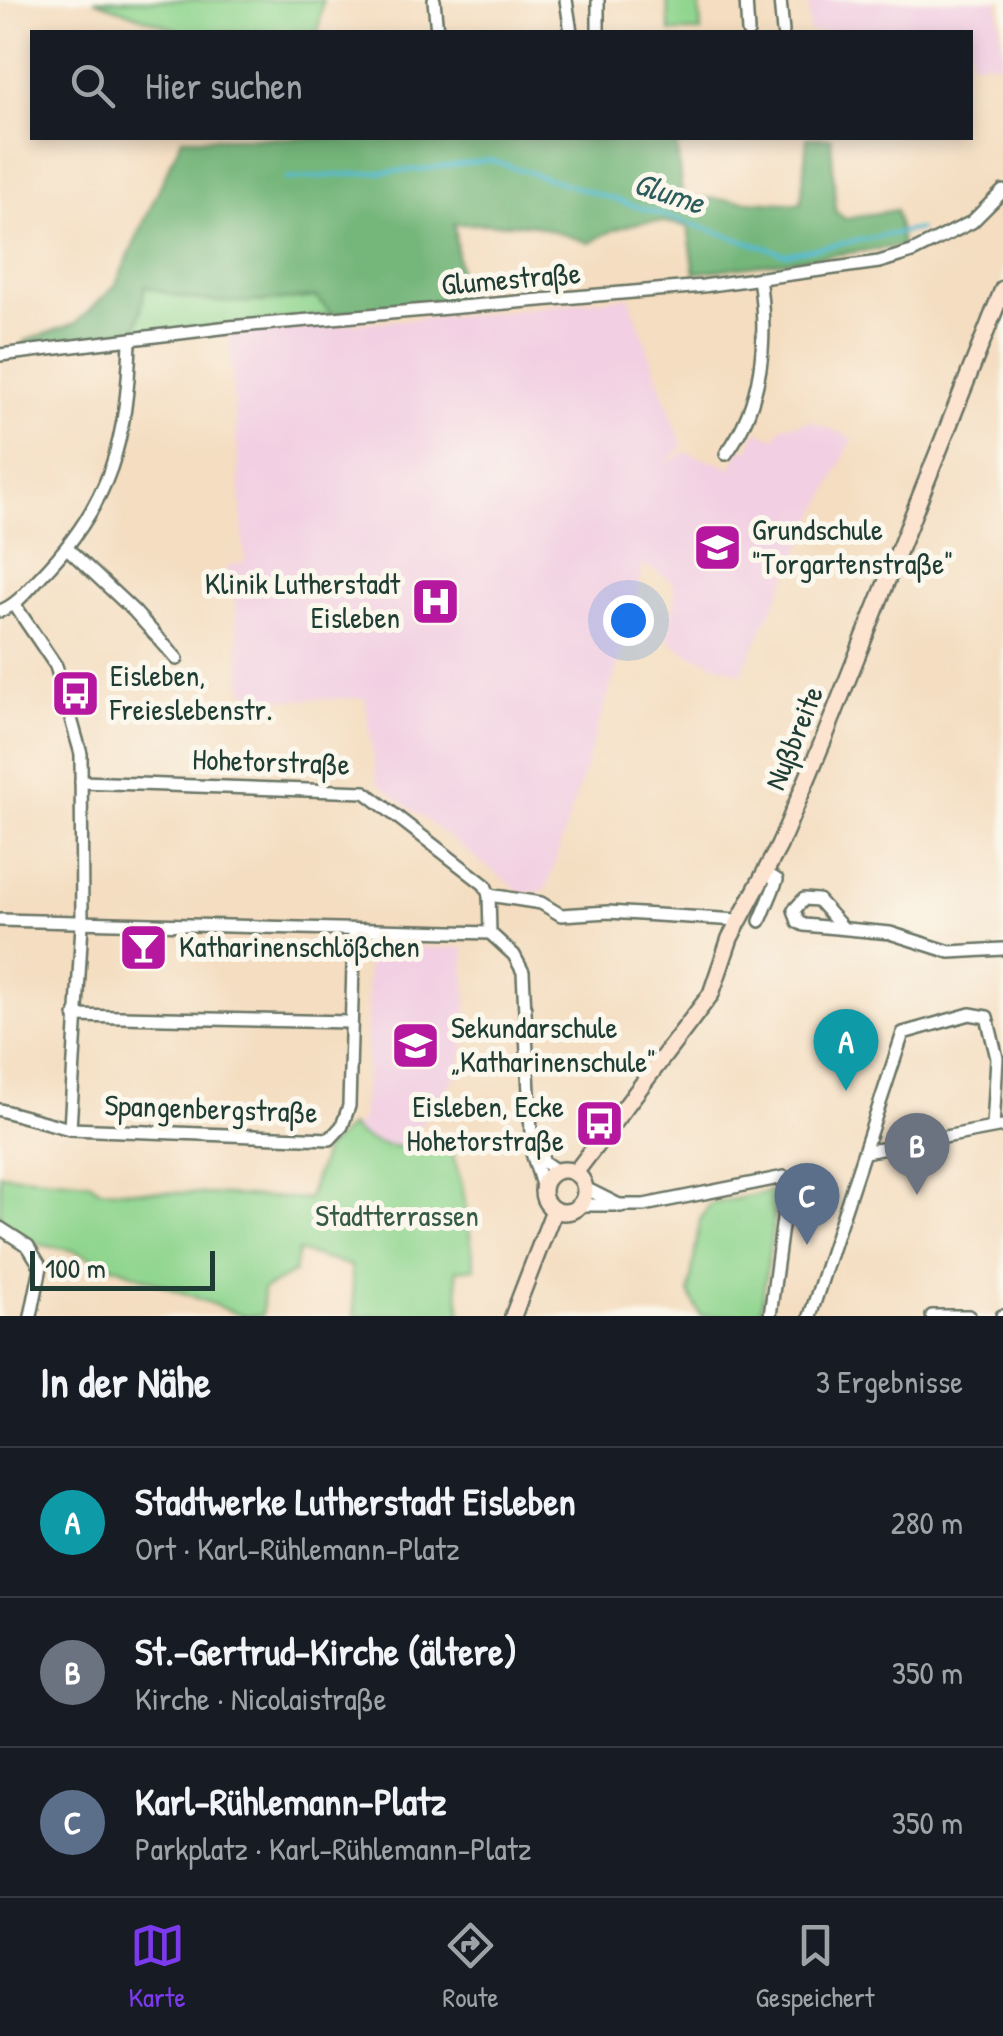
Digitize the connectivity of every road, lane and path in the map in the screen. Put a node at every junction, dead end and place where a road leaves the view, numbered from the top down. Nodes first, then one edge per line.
1 (434, 0) edge
2 (566, 0) edge
3 (598, 0) edge
4 (746, 0) edge
5 (780, 0) edge
6 (437, 30) edge
7 (571, 30) edge
8 (598, 30) edge
9 (748, 30) edge
10 (783, 30) edge
11 (1003, 191) edge
12 (759, 278) junction
13 (1003, 290) edge
14 (130, 341) junction
15 (0, 356) edge
16 (726, 454) dead end
17 (67, 548) junction
18 (14, 604) junction
19 (0, 611) edge
20 (177, 660) dead end
21 (81, 782) junction
22 (766, 873) junction
23 (489, 895) junction
24 (0, 920) edge
25 (738, 920) junction
26 (760, 921) dead end
27 (82, 924) junction
28 (843, 928) dead end
29 (354, 932) junction
30 (490, 934) junction
31 (1003, 949) edge
32 (76, 1016) junction
33 (349, 1022) junction
34 (0, 1110) edge
35 (998, 1127) edge
36 (70, 1128) junction
37 (533, 1138) junction
38 (865, 1152) junction
39 (557, 1172) junction
40 (575, 1173) junction
41 (543, 1188) junction
42 (586, 1188) junction
43 (580, 1206) junction
44 (621, 1206) junction
45 (554, 1210) junction
46 (0, 1228) edge
47 (32, 1313) edge
48 (50, 1316) edge
49 (513, 1316) edge
50 (770, 1316) edge
51 (810, 1316) edge
52 (932, 1316) edge
53 (969, 1316) edge

1 - 6 street
2 - 7 street
3 - 8 street
4 - 9 street
5 - 10 street
11 - 12 street, Glumestraße
12 - 14 street, Glumestraße
12 - 16 street
13 - 22 main road, Nußbreite
14 - 15 street, Glumestraße
14 - 17 street
17 - 18 street
17 - 20 street
18 - 19 street
18 - 21 street
21 - 23 street, Hohetorstraße
21 - 27 street
22 - 25 main road, Nußbreite
22 - 26 street
23 - 25 street
23 - 30 street
24 - 27 street
25 - 40 main road, Nußbreite
27 - 29 street
27 - 32 street
28 - 31 street
29 - 30 street
29 - 33 street, Spangenbergstraße
30 - 37 street
32 - 33 street
32 - 36 street
33 - 36 street, Spangenbergstraße
34 - 36 street, Spangenbergstraße
35 - 38 street
35 - 38 street
37 - 39 street
37 - 41 street
38 - 51 street
39 - 40 main road
39 - 41 main road
40 - 42 main road
41 - 45 main road
42 - 43 main road
42 - 44 street
43 - 44 street
43 - 45 main road
44 - 50 street
45 - 49 main road
46 - 47 street
47 - 48 street
52 - 53 street

